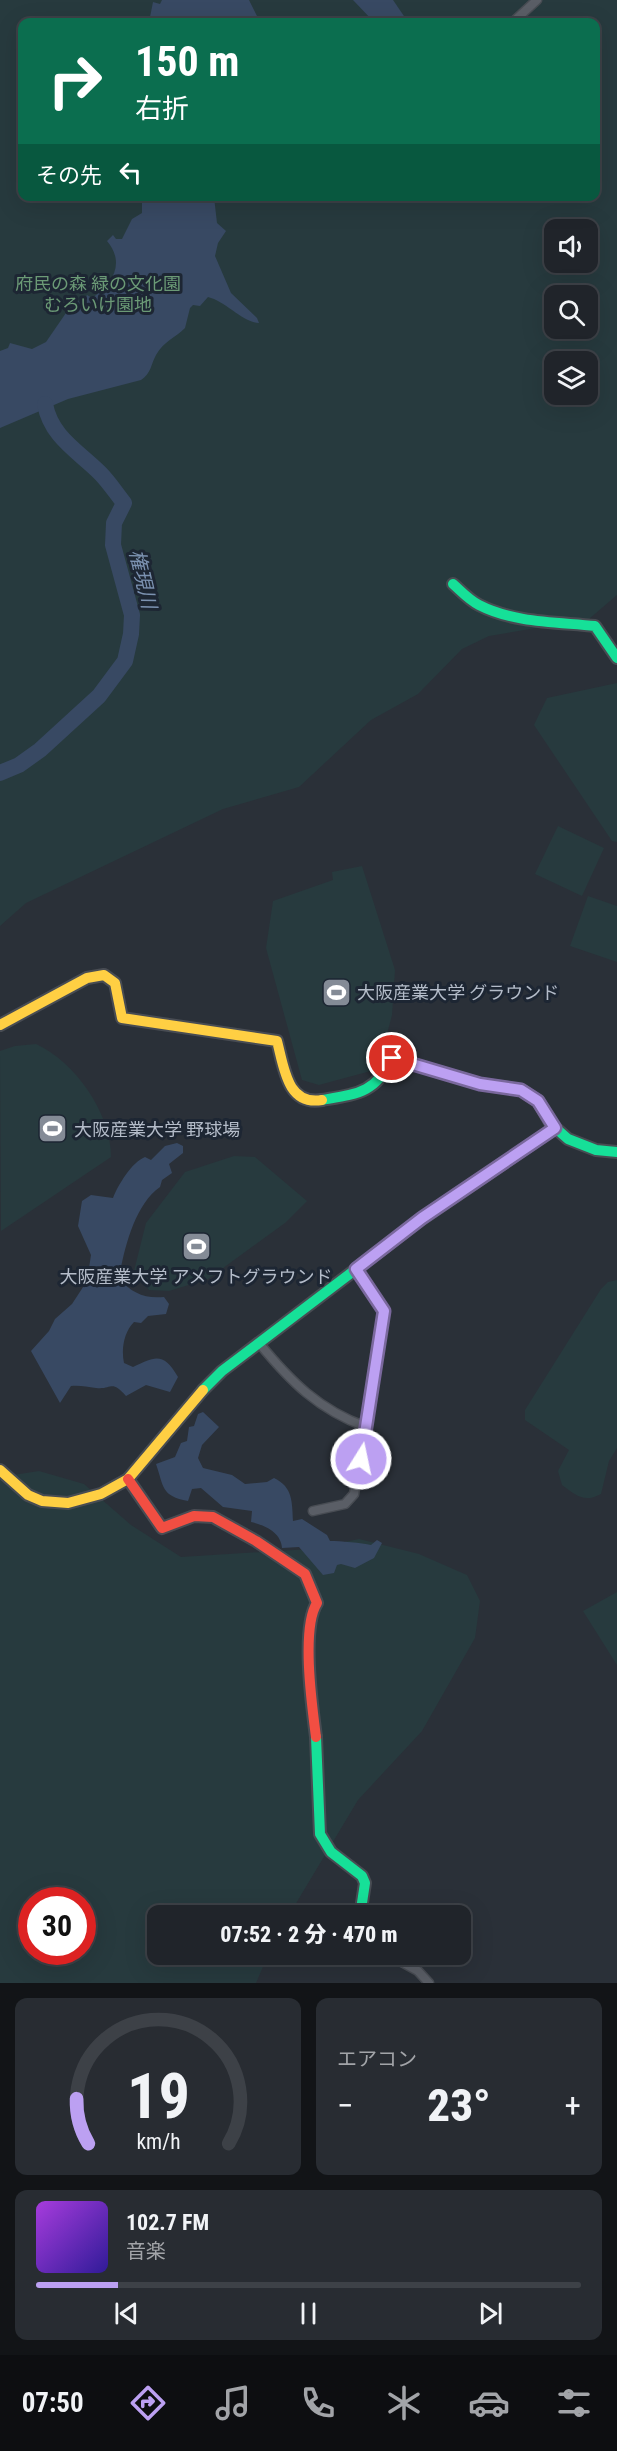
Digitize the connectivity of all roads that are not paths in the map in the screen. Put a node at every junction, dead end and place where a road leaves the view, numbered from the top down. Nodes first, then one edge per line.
1 (537, 0) edge
2 (517, 18) edge
3 (453, 584) dead end
4 (617, 658) edge
5 (0, 1024) edge
6 (555, 1128) junction
7 (617, 1152) edge
8 (356, 1269) junction
9 (259, 1343) junction
10 (366, 1427) junction
11 (0, 1470) edge
12 (128, 1479) junction
13 (313, 1511) dead end
14 (362, 1905) edge
15 (407, 1965) edge
16 (429, 1983) edge

1 - 2 street
3 - 4 street
5 - 6 street
6 - 7 street
6 - 8 street
8 - 9 street
8 - 10 street
9 - 10 street
9 - 12 street
10 - 13 street
11 - 12 street
12 - 14 street
15 - 16 street

